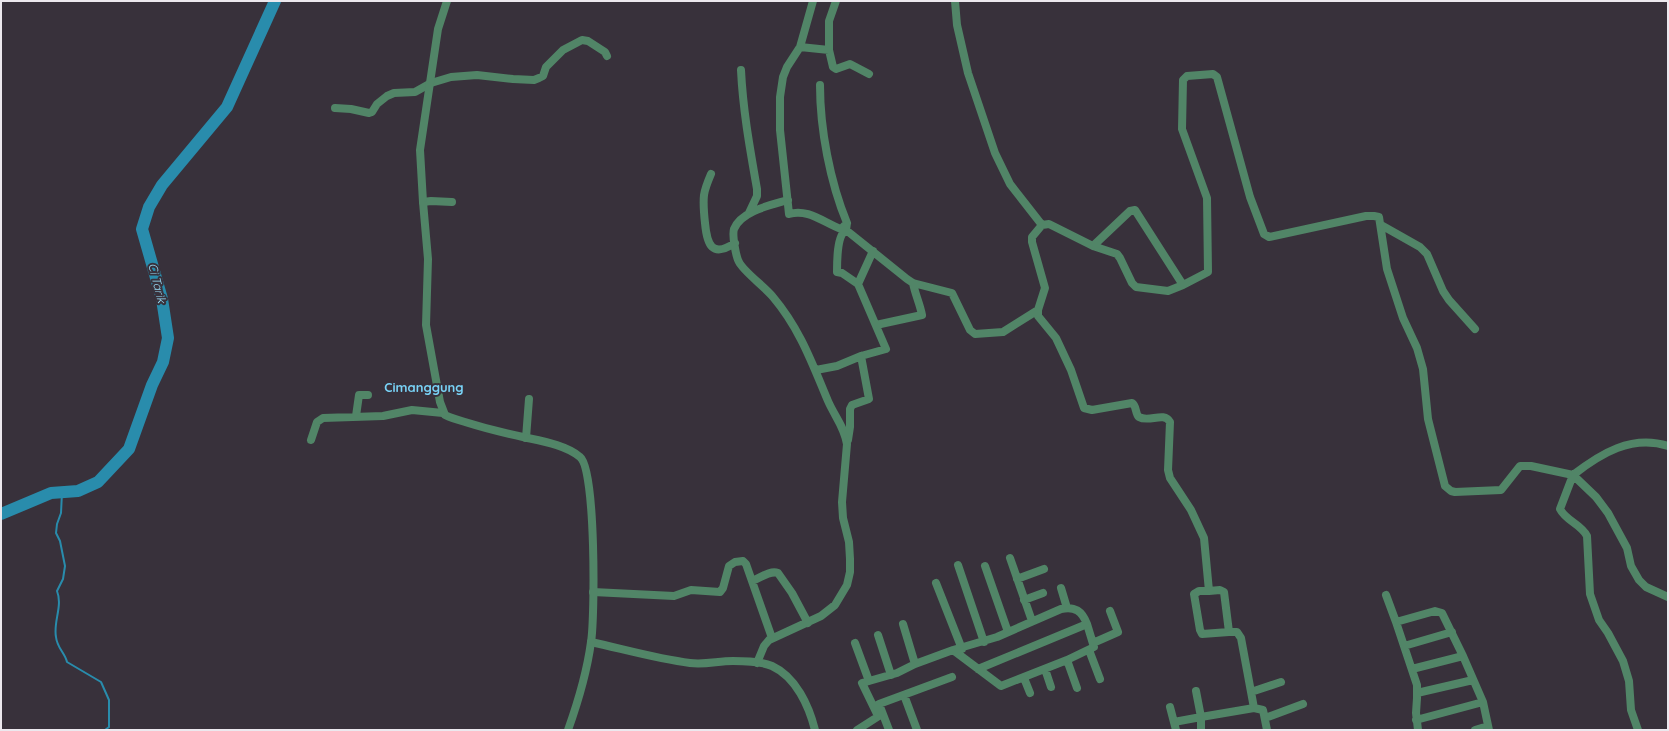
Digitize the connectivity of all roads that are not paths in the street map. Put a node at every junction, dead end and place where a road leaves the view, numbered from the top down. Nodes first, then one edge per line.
1 (447, 1) edge
2 (812, 1) edge
3 (836, 1) edge
4 (955, 1) edge
5 (800, 47) junction
6 (829, 50) junction
7 (607, 56) dead end
8 (742, 70) dead end
9 (869, 74) dead end
10 (431, 83) junction
11 (820, 85) dead end
12 (335, 108) dead end
13 (711, 174) dead end
14 (788, 200) junction
15 (423, 202) junction
16 (452, 202) dead end
17 (749, 213) junction
18 (1042, 225) junction
19 (1381, 225) junction
20 (847, 226) junction
21 (735, 243) junction
22 (1093, 246) junction
23 (874, 252) junction
24 (913, 283) junction
25 (858, 284) junction
26 (1183, 285) junction
27 (1038, 310) junction
28 (876, 325) junction
29 (1475, 329) dead end
30 (861, 356) junction
31 (816, 370) junction
32 (368, 395) dead end
33 (529, 399) dead end
34 (443, 413) junction
35 (356, 416) junction
36 (526, 438) junction
37 (311, 440) dead end
38 (847, 444) junction
39 (1668, 446) edge
40 (1573, 475) junction
41 (1010, 558) dead end
42 (958, 565) dead end
43 (985, 566) dead end
44 (1044, 569) dead end
45 (1017, 579) junction
46 (752, 582) junction
47 (936, 582) dead end
48 (1061, 588) dead end
49 (1209, 591) junction
50 (593, 592) junction
51 (1044, 593) dead end
52 (1386, 595) dead end
53 (1668, 597) edge
54 (1024, 600) junction
55 (1067, 608) junction
56 (1110, 611) dead end
57 (1032, 621) junction
58 (1396, 622) junction
59 (808, 623) junction
60 (903, 624) dead end
61 (1087, 624) junction
62 (1008, 632) junction
63 (1229, 632) junction
64 (1452, 632) junction
65 (878, 635) dead end
66 (772, 638) junction
67 (591, 642) junction
68 (984, 642) junction
69 (855, 643) dead end
70 (1091, 646) junction
71 (1404, 646) junction
72 (962, 649) junction
73 (953, 650) junction
74 (1463, 656) junction
75 (1067, 660) junction
76 (757, 663) junction
77 (915, 664) junction
78 (978, 669) junction
79 (1045, 669) junction
80 (1412, 669) junction
81 (891, 675) junction
82 (952, 677) dead end
83 (1024, 678) junction
84 (1100, 680) dead end
85 (1473, 680) junction
86 (869, 681) junction
87 (1281, 682) dead end
88 (1051, 687) dead end
89 (1077, 688) dead end
90 (1196, 691) dead end
91 (1251, 692) junction
92 (1030, 693) dead end
93 (1417, 693) junction
94 (904, 695) junction
95 (1483, 702) junction
96 (1303, 704) dead end
97 (1170, 707) dead end
98 (1254, 708) junction
99 (880, 715) junction
100 (1201, 717) junction
101 (1265, 718) junction
102 (1416, 720) junction
103 (1175, 726) edge
104 (1489, 728) edge
105 (568, 730) edge
106 (815, 730) edge
107 (857, 730) edge
108 (889, 730) edge
109 (916, 730) edge
110 (1201, 730) edge
111 (1267, 730) edge
112 (1418, 730) edge
113 (1475, 730) edge
114 (1638, 730) edge

1 - 10 street
2 - 5 street
3 - 6 street
4 - 18 street
5 - 6 street
5 - 14 street
6 - 9 street
7 - 10 street
8 - 17 street
10 - 12 street
10 - 15 street
11 - 20 street
13 - 21 street
14 - 17 street
14 - 20 street
15 - 16 street
15 - 34 street
17 - 21 street
18 - 22 street
18 - 27 street
19 - 26 street
19 - 29 street
19 - 40 street
20 - 23 street
20 - 25 street
21 - 31 street
22 - 26 street
22 - 26 street
23 - 24 street
23 - 25 street
24 - 27 street
24 - 28 street
25 - 28 street
27 - 49 street
28 - 30 street
30 - 31 street
30 - 38 street
31 - 38 street
32 - 35 street
33 - 36 street
34 - 35 street
34 - 36 street
35 - 37 street
36 - 50 street
38 - 59 street
39 - 40 street
40 - 53 street
40 - 114 street
41 - 45 street
42 - 68 street
43 - 62 street
44 - 45 street
45 - 54 street
46 - 50 street
46 - 59 street
46 - 66 street
47 - 72 street
48 - 55 street
49 - 63 street
49 - 63 street
50 - 67 street
51 - 54 street
52 - 58 street
54 - 57 street
55 - 57 street
55 - 61 street
56 - 70 street
57 - 62 street
58 - 64 street
58 - 71 street
59 - 66 street
60 - 77 street
61 - 70 street
61 - 78 street
62 - 68 street
63 - 91 street
64 - 71 street
64 - 74 street
65 - 81 street
66 - 76 street
67 - 76 street
67 - 105 street
68 - 72 street
69 - 86 street
70 - 75 street
70 - 84 street
71 - 80 street
72 - 73 street
73 - 77 street
73 - 78 street
74 - 80 street
74 - 85 street
75 - 79 street
75 - 89 street
76 - 106 street
77 - 81 street
78 - 83 street
79 - 83 street
79 - 88 street
80 - 93 street
81 - 86 street
82 - 94 street
83 - 92 street
85 - 93 street
85 - 95 street
86 - 99 street
87 - 91 street
90 - 100 street
91 - 98 street
93 - 102 street
94 - 99 street
94 - 109 street
95 - 102 street
95 - 104 street
96 - 101 street
97 - 103 street
98 - 100 street
98 - 101 street
99 - 107 street
99 - 108 street
100 - 103 street
100 - 110 street
101 - 111 street
102 - 112 street
104 - 113 street

